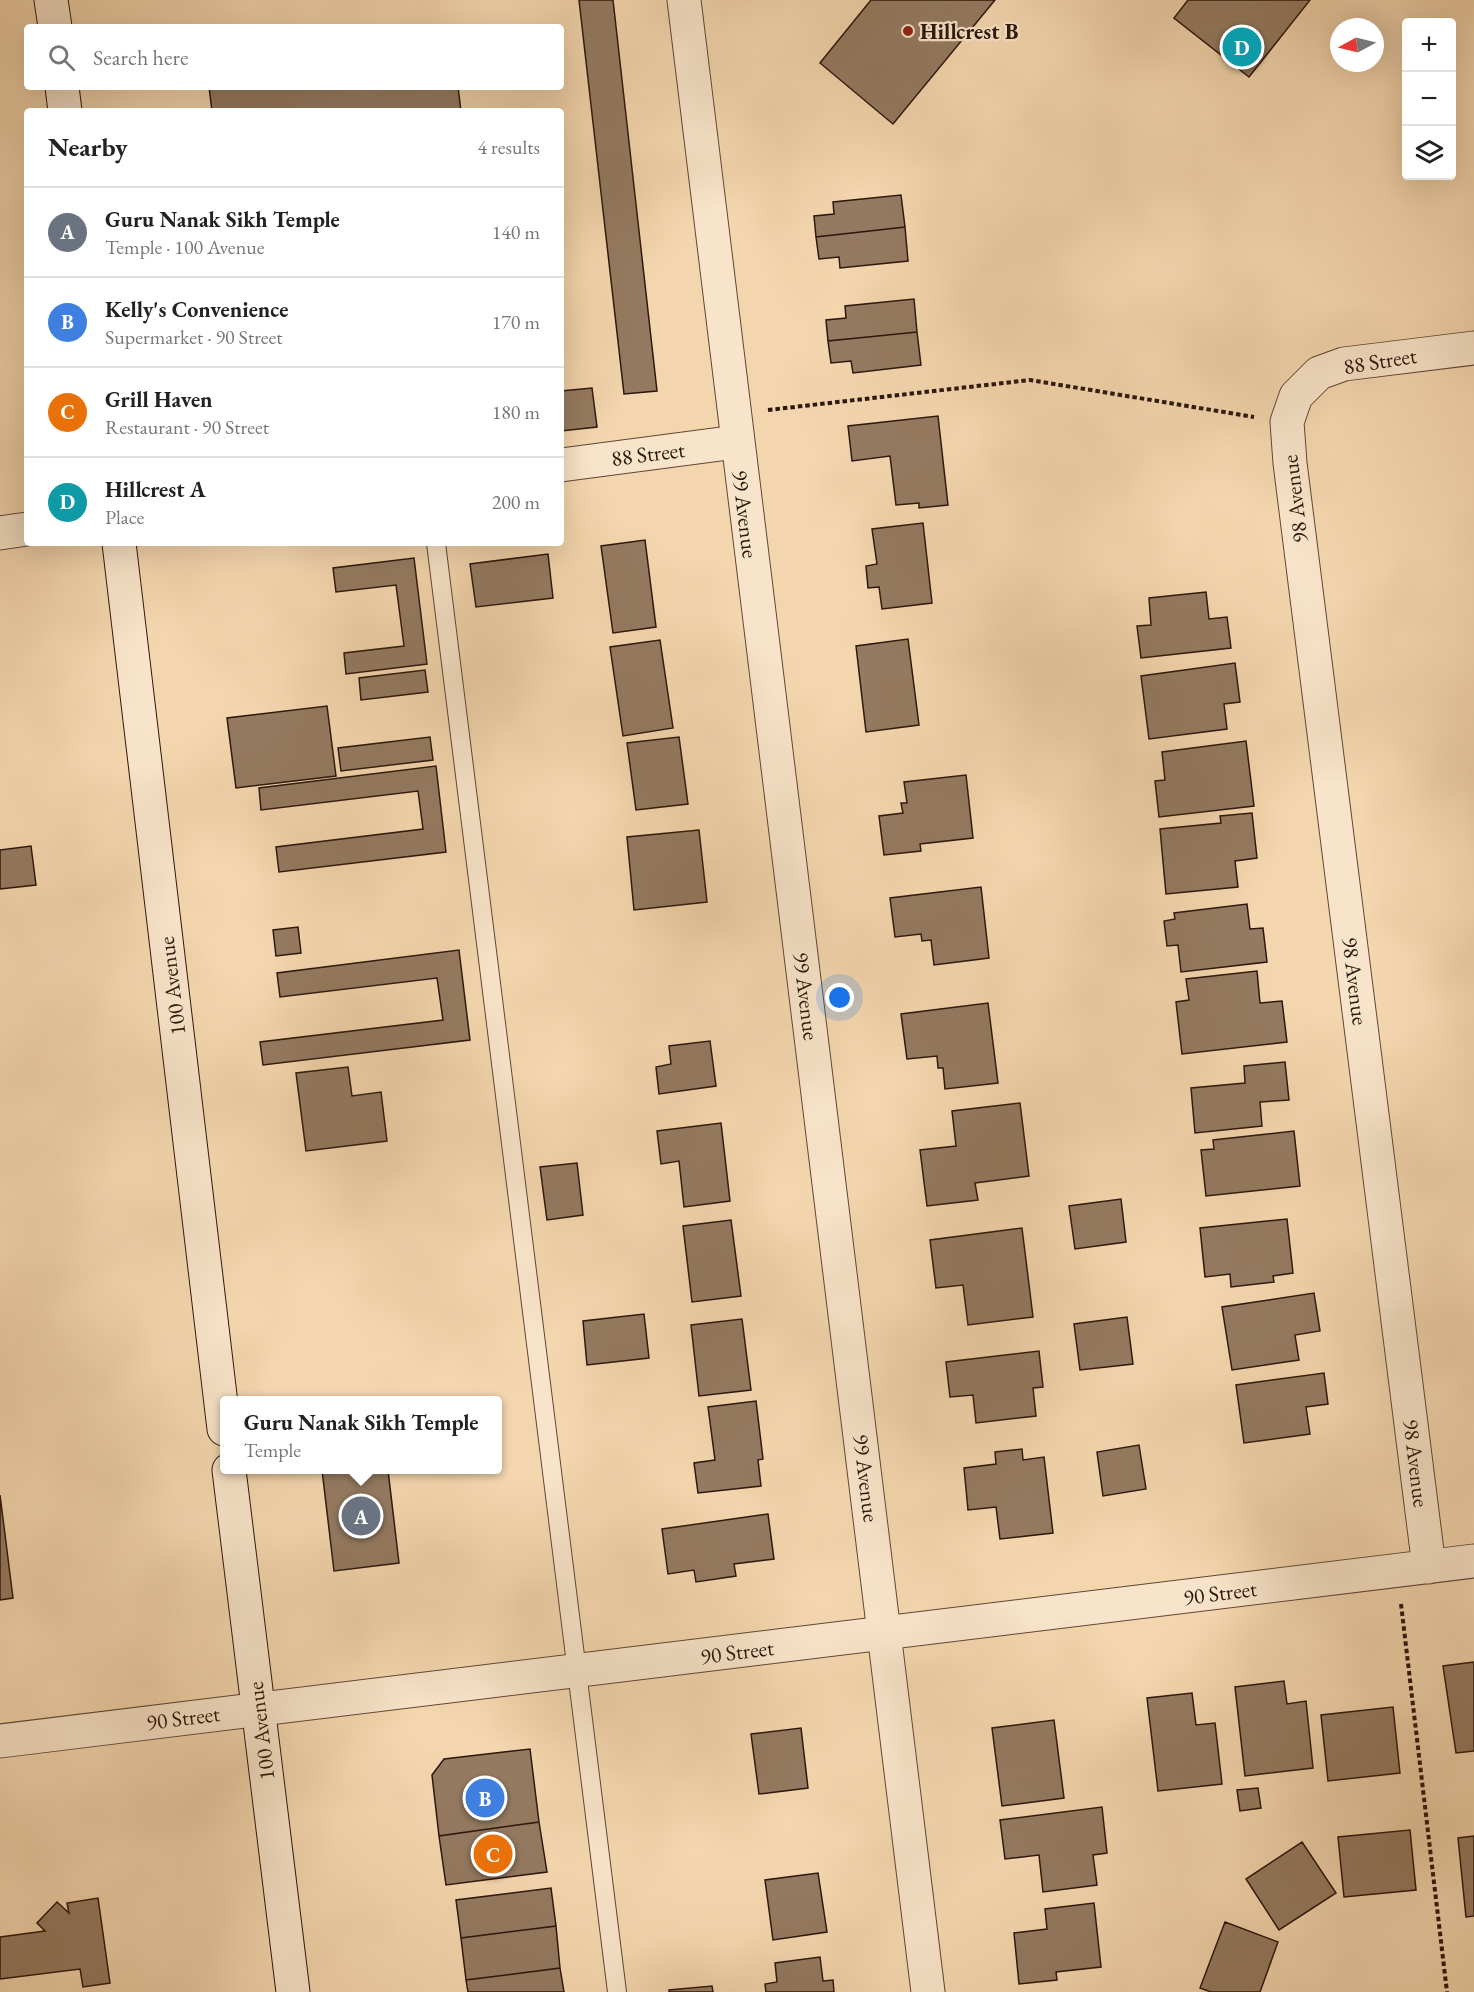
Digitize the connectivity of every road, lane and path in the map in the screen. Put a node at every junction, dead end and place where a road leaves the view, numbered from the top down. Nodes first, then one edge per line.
1 (51, 0) edge
2 (684, 0) edge
3 (55, 24) edge
4 (62, 90) edge
5 (65, 108) edge
6 (1474, 348) edge
7 (1292, 409) junction
8 (734, 428) junction
9 (564, 464) edge
10 (24, 530) edge
11 (0, 533) edge
12 (119, 546) edge
13 (436, 546) edge
14 (221, 1396) edge
15 (229, 1474) edge
16 (1474, 1561) edge
17 (1430, 1567) junction
18 (1397, 1571) junction
19 (886, 1635) junction
20 (577, 1671) junction
21 (258, 1709) junction
22 (0, 1741) edge
23 (293, 1992) edge
24 (617, 1992) edge
25 (928, 1992) edge
26 (1447, 1992) edge

1 - 3 street
2 - 8 street, 99 Avenue
4 - 5 street
6 - 7 street, 88 Street
7 - 8 path
7 - 17 street, 98 Avenue
8 - 9 street, 88 Street
8 - 19 street, 99 Avenue
10 - 11 street
12 - 14 street, 100 Avenue
13 - 20 lane
15 - 21 street, 100 Avenue
16 - 17 street, 90 Street
17 - 18 street, 90 Street
18 - 19 street, 90 Street
18 - 26 path
19 - 20 street, 90 Street
19 - 25 street, 99 Avenue
20 - 21 street, 90 Street
20 - 24 lane
21 - 22 street, 90 Street
21 - 23 street, 100 Avenue

